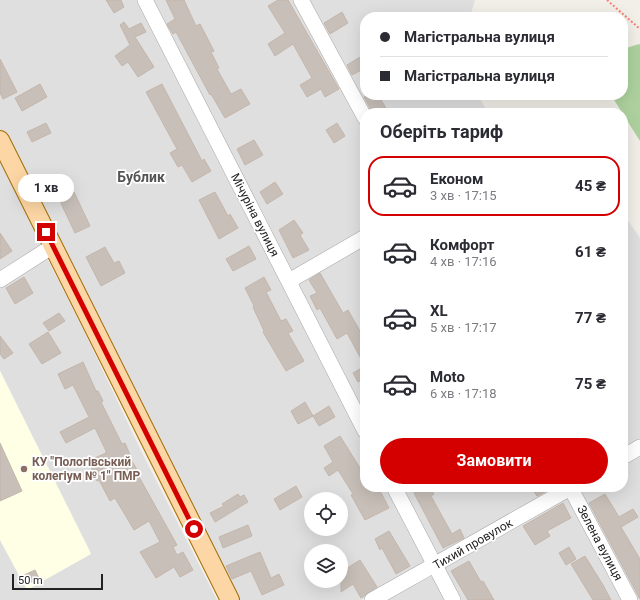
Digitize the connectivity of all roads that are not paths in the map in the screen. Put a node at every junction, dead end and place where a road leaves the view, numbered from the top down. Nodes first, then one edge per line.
1 (145, 0) edge
2 (301, 0) edge
3 (360, 109) edge
4 (0, 140) edge
5 (360, 240) edge
6 (53, 246) junction
7 (0, 280) edge
8 (289, 281) junction
9 (360, 421) edge
10 (640, 447) edge
11 (628, 454) edge
12 (397, 492) edge
13 (562, 492) edge
14 (574, 492) edge
15 (434, 566) junction
16 (230, 600) edge
17 (372, 600) edge
18 (453, 600) edge
19 (630, 600) edge

1 - 8 street, Мічуріна вулиця
2 - 3 street
4 - 6 main road
5 - 8 street
6 - 7 street
6 - 16 main road
8 - 9 street, Мічуріна вулиця
10 - 11 street
12 - 15 street
13 - 15 street, Тихий провулок
14 - 19 street, Зелена вулиця
15 - 17 street, Тихий провулок
15 - 18 street

